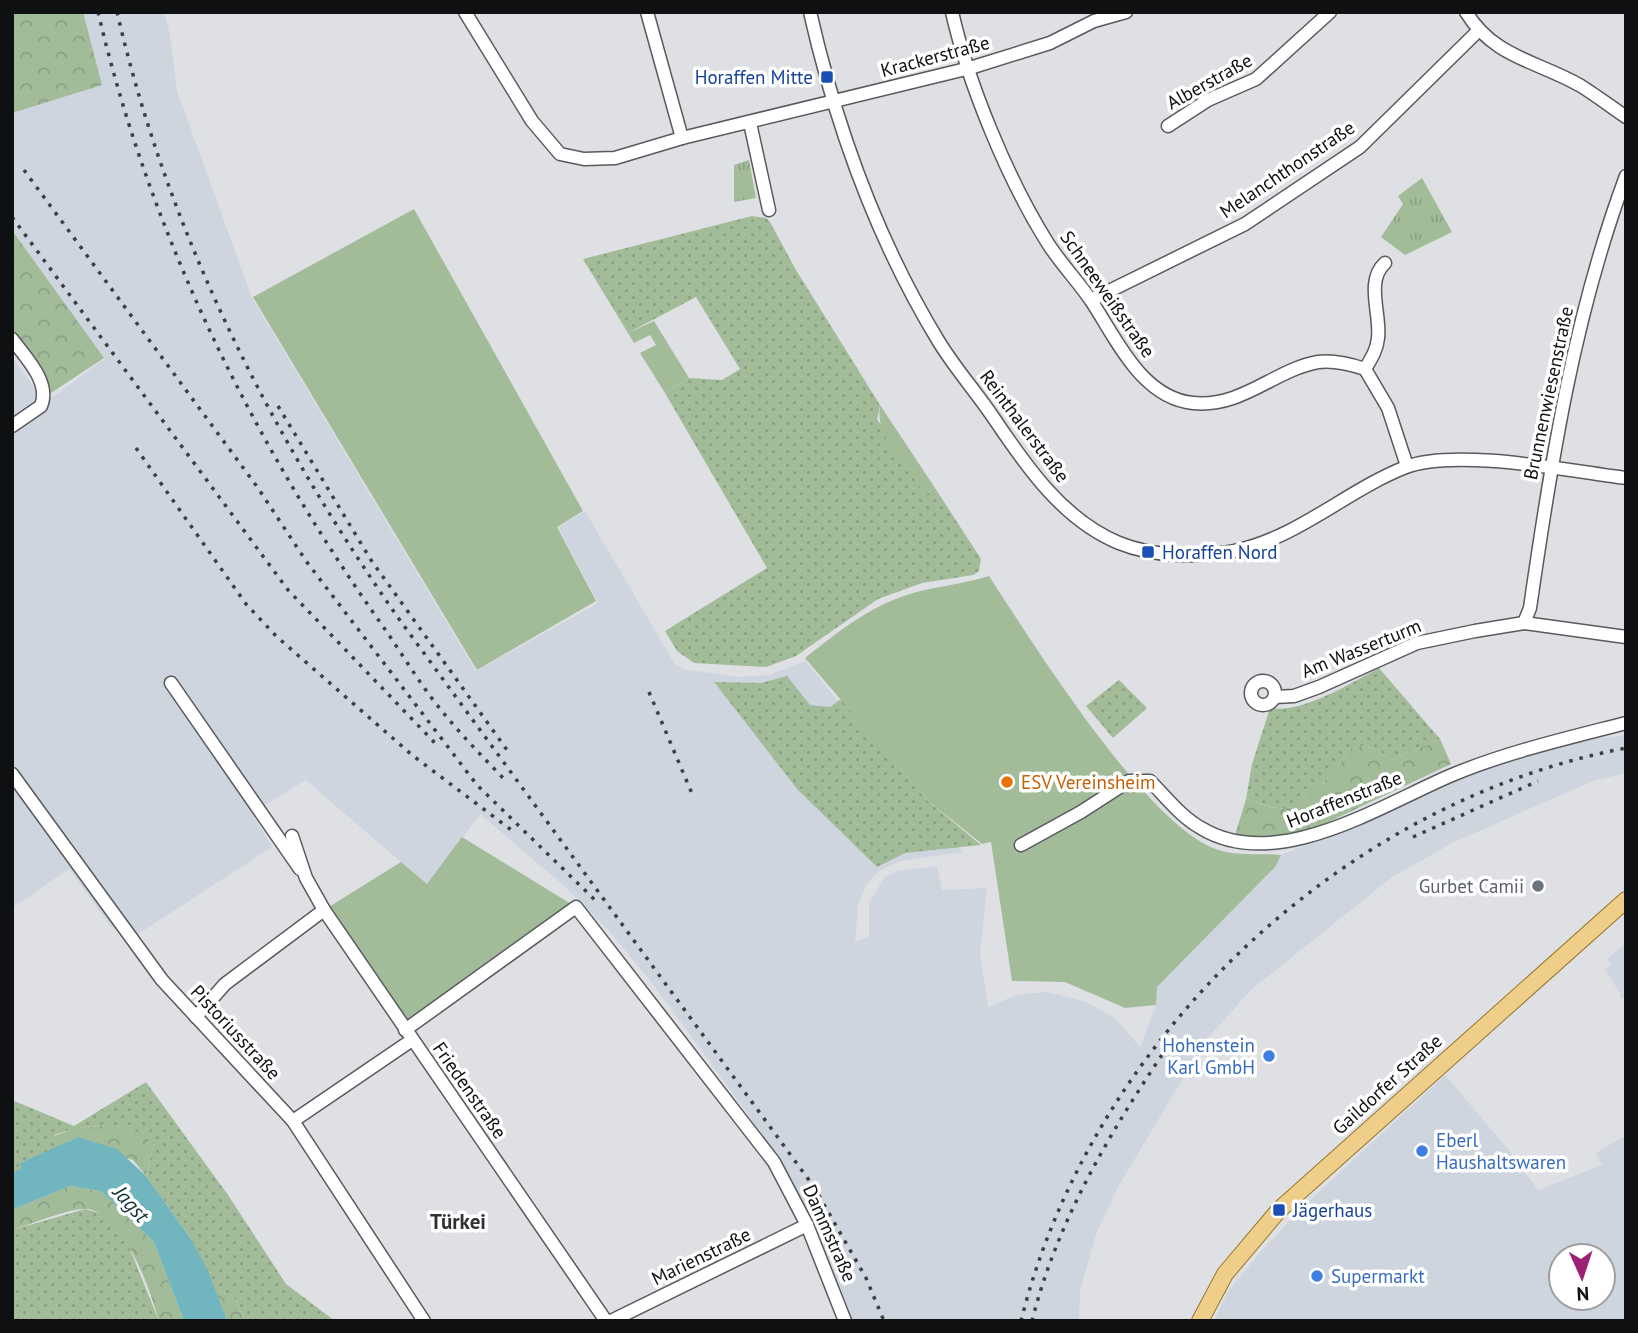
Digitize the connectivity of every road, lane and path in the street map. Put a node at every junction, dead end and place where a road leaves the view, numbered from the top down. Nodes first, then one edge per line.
1 (465, 12) edge
2 (647, 12) edge
3 (810, 12) edge
4 (952, 12) edge
5 (1126, 12) edge
6 (1330, 12) edge
7 (1466, 12) edge
8 (1478, 32) junction
9 (970, 68) junction
10 (835, 103) junction
11 (1626, 117) edge
12 (750, 123) junction
13 (1168, 126) dead end
14 (682, 138) junction
15 (1626, 176) edge
16 (769, 211) dead end
17 (1385, 263) dead end
18 (1091, 300) junction
19 (12, 339) edge
20 (1365, 369) junction
21 (12, 426) edge
22 (1407, 466) junction
23 (1550, 469) junction
24 (1626, 478) edge
25 (1524, 623) junction
26 (1626, 637) edge
27 (171, 683) dead end
28 (1275, 697) dead end
29 (1626, 723) edge
30 (12, 774) edge
31 (292, 836) dead end
32 (1021, 845) dead end
33 (306, 878) junction
34 (1626, 900) edge
35 (324, 910) junction
36 (196, 1017) junction
37 (409, 1035) junction
38 (293, 1122) junction
39 (807, 1225) junction
40 (424, 1321) edge
41 (608, 1321) edge
42 (845, 1321) edge
43 (1200, 1321) edge

1 - 14 street, Krackerstraße
2 - 14 street
3 - 10 street, Reinthalerstraße
4 - 9 street, Schneeweißstraße
5 - 9 street, Krackerstraße
6 - 13 street, Alberstraße
7 - 8 street
8 - 11 street
8 - 18 street, Melanchthonstraße
9 - 10 street, Krackerstraße
9 - 18 street, Schneeweißstraße
10 - 12 street, Krackerstraße
10 - 22 street, Reinthalerstraße
12 - 14 street, Krackerstraße
12 - 16 street
15 - 23 street, Brunnenwiesenstraße
17 - 20 street
18 - 20 street, Schneeweißstraße
19 - 21 street
20 - 22 street
22 - 23 street, Reinthalerstraße
23 - 24 street, Reinthalerstraße
23 - 25 street, Brunnenwiesenstraße
25 - 26 street, Am Wasserturm
25 - 28 street, Am Wasserturm
27 - 33 street, Friedenstraße
29 - 32 street, Horaffenstraße
30 - 36 street, Pistoriusstraße
31 - 33 street, Friedenstraße
33 - 35 street, Friedenstraße
34 - 43 main road, Gaildorfer Straße
35 - 36 street
35 - 37 street, Friedenstraße
36 - 38 street, Pistoriusstraße
37 - 38 street
37 - 39 street, Dammstraße
37 - 41 street, Friedenstraße
38 - 40 street, Pistoriusstraße
39 - 41 street, Marienstraße
39 - 42 street, Dammstraße

